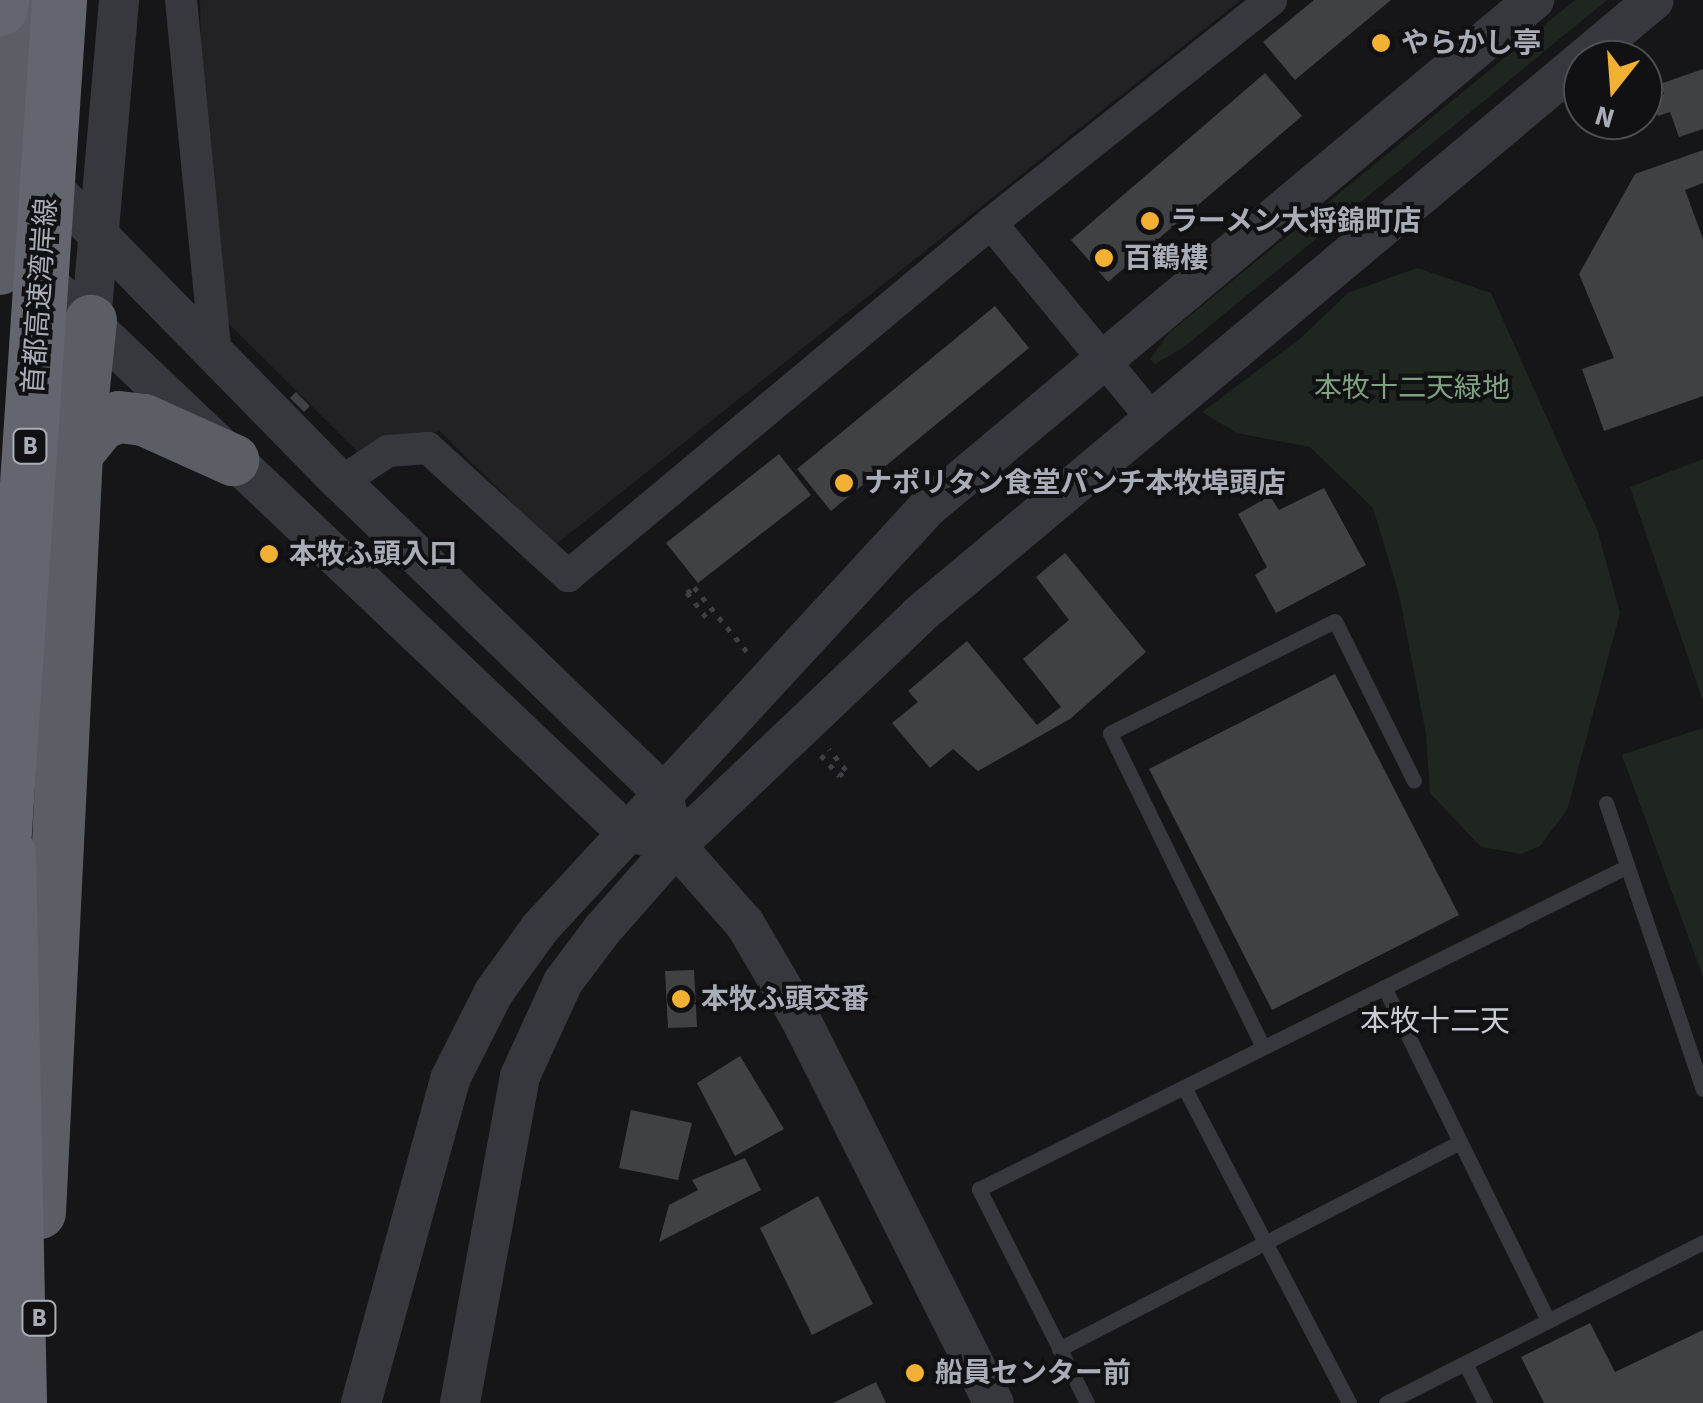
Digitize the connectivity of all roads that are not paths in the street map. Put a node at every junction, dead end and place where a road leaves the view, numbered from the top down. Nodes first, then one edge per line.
1 (0, 0) edge
2 (18, 0) edge
3 (43, 0) edge
4 (59, 0) edge
5 (119, 0) edge
6 (181, 0) edge
7 (1271, 0) edge
8 (1534, 0) edge
9 (1654, 0) edge
10 (0, 8) edge
11 (0, 136) edge
12 (991, 223) junction
13 (98, 233) junction
14 (0, 238) edge
15 (0, 269) edge
16 (90, 321) junction
17 (215, 349) junction
18 (1102, 360) junction
19 (1150, 416) junction
20 (76, 454) junction
21 (233, 460) junction
22 (341, 482) junction
23 (0, 666) edge
24 (1414, 781) dead end
25 (6, 790) junction
26 (662, 792) junction
27 (1606, 804) dead end
28 (624, 830) junction
29 (676, 846) junction
30 (1626, 867) junction
31 (0, 891) edge
32 (1384, 987) junction
33 (1264, 1047) junction
34 (1184, 1087) junction
35 (1703, 1089) edge
36 (1460, 1142) junction
37 (39, 1232) junction
38 (1267, 1242) junction
39 (1703, 1242) edge
40 (1548, 1321) junction
41 (1059, 1349) junction
42 (1465, 1363) junction
43 (459, 1401) edge
44 (19, 1403) edge
45 (39, 1403) edge
46 (361, 1403) edge
47 (994, 1403) edge
48 (1086, 1403) edge
49 (1349, 1403) edge
50 (1386, 1403) edge
51 (1485, 1403) edge

1 - 10 highway
2 - 15 highway
3 - 23 highway
4 - 25 highway, 首都高速湾岸線 / B
5 - 13 street
6 - 17 street
7 - 12 street
8 - 18 street
9 - 19 street
11 - 13 street
12 - 18 street
12 - 22 street
13 - 16 street
13 - 17 street
14 - 16 street
16 - 20 highway
16 - 21 street
17 - 22 street
18 - 19 street
18 - 26 street
19 - 29 street
20 - 21 highway
20 - 37 highway
21 - 28 street
22 - 26 street
24 - 33 lane
25 - 31 highway, 首都高速湾岸線 / B
25 - 44 highway
26 - 28 street
26 - 29 street
27 - 30 lane
28 - 29 street
28 - 46 street
29 - 43 street
29 - 47 street
30 - 32 lane
30 - 35 lane
32 - 33 lane
32 - 36 lane
33 - 34 lane
34 - 38 lane
34 - 41 lane
36 - 38 lane
36 - 40 lane
37 - 44 highway
37 - 45 highway, B
38 - 41 lane
38 - 49 lane
39 - 40 lane
40 - 42 lane
41 - 48 lane
42 - 50 lane
42 - 51 lane

